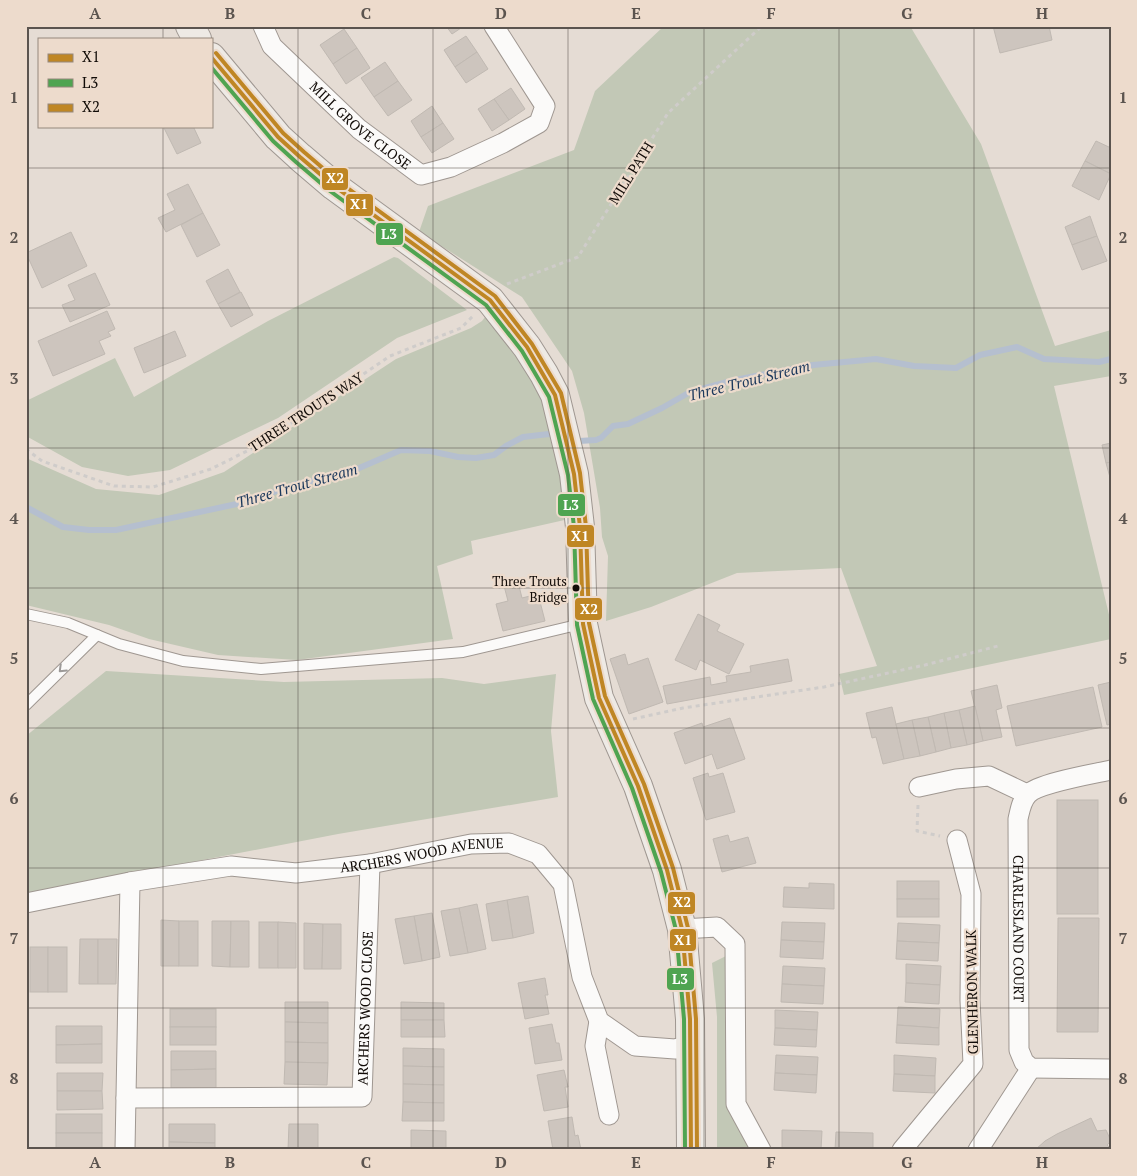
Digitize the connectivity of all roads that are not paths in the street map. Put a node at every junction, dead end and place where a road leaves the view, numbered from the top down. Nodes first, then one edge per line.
1 (190, 26) edge
2 (263, 26) edge
3 (494, 26) edge
4 (196, 38) edge
5 (212, 58) edge
6 (26, 614) edge
7 (583, 624) junction
8 (97, 635) junction
9 (26, 705) edge
10 (1111, 770) edge
11 (919, 786) road end
12 (1027, 794) junction
13 (957, 840) road end
14 (370, 864) junction
15 (130, 882) junction
16 (26, 903) edge
17 (682, 929) junction
18 (599, 1021) junction
19 (691, 1046) junction
20 (1031, 1068) junction
21 (1111, 1069) edge
22 (126, 1098) junction
23 (609, 1115) dead end
24 (125, 1150) edge
25 (691, 1150) edge
26 (761, 1150) edge
27 (902, 1150) edge
28 (978, 1150) edge

1 - 4 main road
2 - 3 street, MILL GROVE CLOSE
5 - 7 main road
6 - 8 lane
7 - 8 lane
7 - 17 main road
8 -> 9 lane
10 - 12 street
11 - 12 street
12 - 20 street, CHARLESLAND COURT
13 - 27 street, GLENHERON WALK
14 - 15 street, ARCHERS WOOD AVENUE
14 - 18 street, ARCHERS WOOD AVENUE
14 - 22 street, ARCHERS WOOD CLOSE
15 - 16 street, ARCHERS WOOD AVENUE
15 - 22 street
17 - 19 main road
17 - 26 street
18 - 19 street
18 - 23 street
19 - 25 main road
20 - 21 street
20 - 28 street
22 - 24 street

